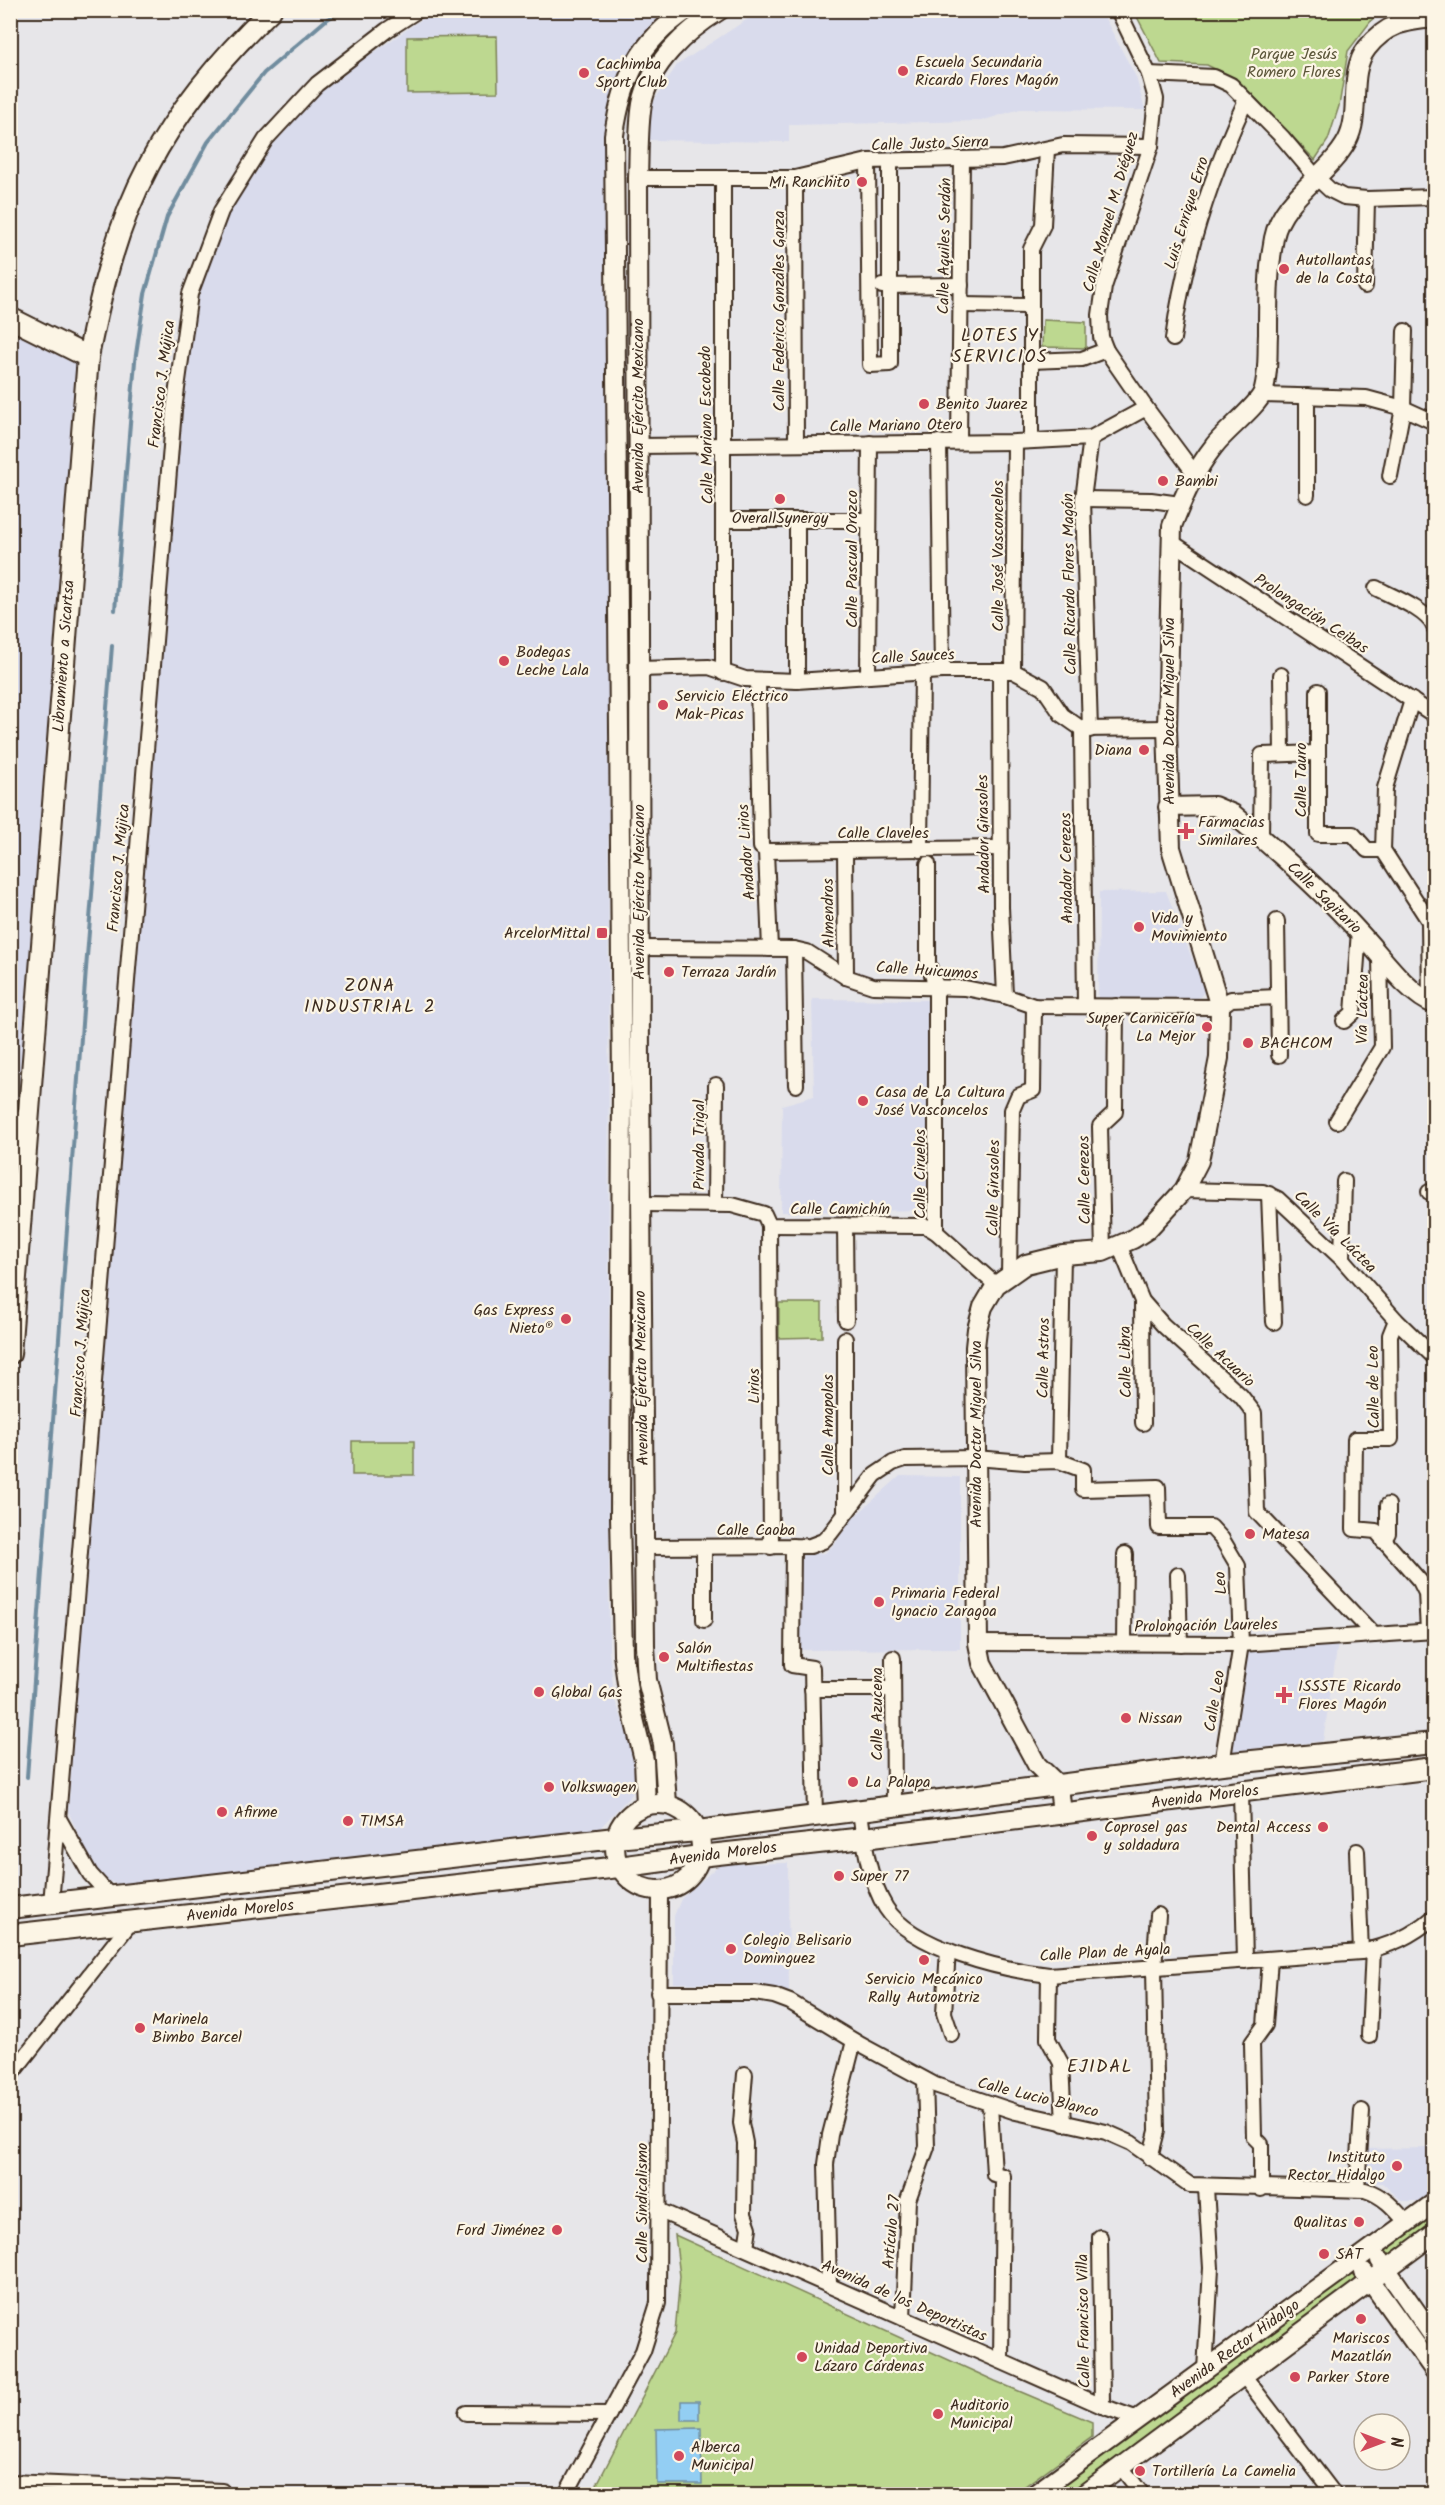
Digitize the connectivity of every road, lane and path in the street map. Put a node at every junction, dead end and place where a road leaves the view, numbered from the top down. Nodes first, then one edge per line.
1 (271, 10) edge
2 (418, 10) edge
3 (687, 10) edge
4 (720, 10) edge
5 (1118, 10) edge
6 (1434, 18) edge
7 (1149, 74) junction
8 (1246, 100) junction
9 (1150, 146) junction
10 (1047, 149) junction
11 (962, 159) junction
12 (868, 161) junction
13 (890, 161) junction
14 (1316, 177) junction
15 (638, 178) junction
16 (723, 178) junction
17 (795, 178) junction
18 (1434, 197) edge
19 (1367, 199) junction
20 (614, 254) junction
21 (637, 254) junction
22 (961, 285) junction
23 (870, 286) junction
24 (890, 286) junction
25 (1365, 286) dead end
26 (961, 305) junction
27 (1031, 306) junction
28 (10, 318) edge
29 (1405, 331) dead end
30 (1173, 339) dead end
31 (1106, 350) junction
32 (88, 357) junction
33 (1031, 362) junction
34 (1262, 395) junction
35 (1307, 396) junction
36 (1146, 408) junction
37 (1403, 408) junction
38 (1434, 422) edge
39 (1090, 438) junction
40 (1031, 441) junction
41 (939, 442) junction
42 (959, 442) junction
43 (1015, 442) junction
44 (870, 443) junction
45 (796, 444) junction
46 (723, 445) junction
47 (639, 446) junction
48 (1195, 474) junction
49 (1390, 476) dead end
50 (1307, 495) dead end
51 (1083, 499) junction
52 (1180, 504) junction
53 (725, 520) junction
54 (797, 520) junction
55 (869, 520) junction
56 (639, 537) junction
57 (617, 538) junction
58 (1170, 541) junction
59 (1376, 588) dead end
60 (1434, 627) edge
61 (639, 669) junction
62 (942, 671) junction
63 (1006, 671) junction
64 (922, 672) junction
65 (723, 673) junction
66 (1281, 675) dead end
67 (868, 676) junction
68 (758, 680) junction
69 (797, 681) junction
70 (1318, 691) dead end
71 (1412, 700) junction
72 (1434, 714) edge
73 (1167, 728) junction
74 (1086, 729) junction
75 (1317, 753) junction
76 (1282, 754) junction
77 (1168, 807) junction
78 (639, 821) junction
79 (620, 822) junction
80 (1261, 837) junction
81 (1000, 848) junction
82 (844, 850) junction
83 (920, 850) junction
84 (1383, 850) junction
85 (766, 851) junction
86 (928, 864) dead end
87 (1277, 921) dead end
88 (1359, 931) junction
89 (639, 948) junction
90 (770, 949) junction
91 (794, 949) junction
92 (1380, 958) junction
93 (846, 976) junction
94 (936, 986) junction
95 (1005, 996) junction
96 (1278, 997) junction
97 (1432, 1003) edge
98 (1035, 1006) junction
99 (1085, 1006) junction
100 (1116, 1006) junction
101 (1220, 1007) junction
102 (1344, 1021) dead end
103 (1279, 1054) dead end
104 (631, 1084) junction
105 (716, 1085) dead end
106 (796, 1085) dead end
107 (19, 1118) edge
108 (1337, 1121) dead end
109 (1344, 1181) dead end
110 (1184, 1190) junction
111 (1269, 1194) junction
112 (641, 1204) junction
113 (716, 1205) junction
114 (770, 1225) junction
115 (845, 1225) junction
116 (936, 1232) junction
117 (1111, 1249) junction
118 (1063, 1255) junction
119 (1342, 1259) junction
120 (1002, 1280) junction
121 (1142, 1301) junction
122 (846, 1320) dead end
123 (1396, 1320) junction
124 (1274, 1322) dead end
125 (845, 1339) dead end
126 (10, 1354) edge
127 (1434, 1357) edge
128 (621, 1379) junction
129 (642, 1379) junction
130 (1143, 1423) dead end
131 (975, 1458) junction
132 (1059, 1461) junction
133 (1388, 1505) dead end
134 (845, 1512) junction
135 (1383, 1541) junction
136 (771, 1546) junction
137 (793, 1546) junction
138 (704, 1547) junction
139 (644, 1548) junction
140 (1125, 1554) dead end
141 (1178, 1575) dead end
142 (622, 1619) junction
143 (645, 1619) junction
144 (704, 1620) dead end
145 (1431, 1631) edge
146 (1374, 1635) junction
147 (978, 1643) junction
148 (1124, 1643) junction
149 (1180, 1644) junction
150 (1241, 1644) junction
151 (893, 1658) dead end
152 (646, 1664) junction
153 (624, 1667) junction
154 (812, 1689) junction
155 (893, 1689) junction
156 (1434, 1743) edge
157 (1222, 1764) junction
158 (1434, 1768) edge
159 (1059, 1786) junction
160 (1242, 1792) junction
161 (667, 1804) junction
162 (646, 1805) junction
163 (894, 1807) junction
164 (860, 1811) junction
165 (1062, 1814) junction
166 (815, 1817) junction
167 (60, 1819) junction
168 (698, 1831) junction
169 (615, 1838) junction
170 (864, 1838) junction
171 (1357, 1851) dead end
172 (700, 1856) junction
173 (620, 1868) junction
174 (274, 1878) junction
175 (660, 1890) junction
176 (111, 1897) junction
177 (51, 1904) junction
178 (276, 1907) junction
179 (10, 1908) edge
180 (1158, 1915) dead end
181 (1434, 1917) edge
182 (131, 1922) junction
183 (10, 1935) edge
184 (948, 1950) junction
185 (1367, 1951) junction
186 (1270, 1959) junction
187 (1245, 1961) junction
188 (1154, 1968) junction
189 (1049, 1975) junction
190 (658, 1993) junction
191 (951, 2034) dead end
192 (1369, 2036) dead end
193 (854, 2041) junction
194 (745, 2074) dead end
195 (10, 2076) edge
196 (926, 2080) junction
197 (990, 2104) junction
198 (1362, 2110) dead end
199 (1064, 2124) junction
200 (1150, 2158) junction
201 (1206, 2188) junction
202 (1261, 2189) junction
203 (1357, 2189) junction
204 (1434, 2203) edge
205 (658, 2210) junction
206 (1407, 2223) junction
207 (1434, 2234) edge
208 (1100, 2237) dead end
209 (746, 2248) junction
210 (1372, 2249) junction
211 (1356, 2261) junction
212 (1387, 2270) junction
213 (1371, 2282) junction
214 (829, 2286) junction
215 (903, 2318) junction
216 (1434, 2337) edge
217 (1001, 2361) junction
218 (1205, 2370) junction
219 (1434, 2370) edge
220 (1244, 2376) junction
221 (1102, 2406) junction
222 (466, 2413) dead end
223 (609, 2414) junction
224 (1138, 2419) junction
225 (1121, 2467) junction
226 (10, 2482) edge
227 (222, 2491) dead end
228 (566, 2494) edge
229 (1035, 2494) edge
230 (1084, 2494) edge
231 (1142, 2494) edge
232 (1334, 2494) edge

1 - 32 main road, Libramiento a Sicartsa
2 - 167 street, Francisco J. Mújica
3 - 20 street, Avenida Ejército Mexicano
4 - 15 street, Avenida Ejército Mexicano
5 - 7 street, Calle Manuel M. Diéguez
6 - 14 street
7 - 8 street
7 - 9 street, Calle Manuel M. Diéguez
8 - 14 street
8 - 30 street, Luis Enrique Erro
9 - 10 street, Calle Justo Sierra
9 - 31 street, Calle Manuel M. Diéguez
10 - 11 street, Calle Justo Sierra
10 - 27 street
11 - 13 street, Calle Justo Sierra
11 - 22 street, Calle Aquiles Serdán
12 - 13 street, Calle Justo Sierra
12 - 17 street, Calle Justo Sierra
12 - 23 street
13 - 24 street
14 - 19 street
14 - 34 street
15 - 16 street, Calle Justo Sierra
15 - 21 street, Avenida Ejército Mexicano
16 - 17 street, Calle Justo Sierra
16 - 46 street, Calle Mariano Escobedo
17 - 45 street, Calle Federico Gonzáles Garza
18 - 19 street
19 - 25 street
20 - 21 street
20 - 57 street, Avenida Ejército Mexicano
21 - 47 street, Avenida Ejército Mexicano
22 - 24 street
22 - 26 street, Calle Aquiles Serdán
23 - 24 street
23 - 24 street
26 - 27 street
26 - 42 street, Calle Aquiles Serdán
27 - 33 street
28 - 32 main road
29 - 37 street
31 - 33 street
31 - 36 street, Calle Manuel M. Diéguez
32 - 107 main road, Libramiento a Sicartsa
33 - 40 street
34 - 35 street
34 - 48 street, Avenida Doctor Miguel Silva
35 - 37 street
35 - 50 street
36 - 39 street, Calle Mariano Otero
36 - 48 street, Calle Manuel M. Diéguez
37 - 38 street
37 - 49 street
39 - 40 street, Calle Mariano Otero
39 - 51 street, Calle Ricardo Flores Magón
40 - 43 street, Calle Mariano Otero
41 - 42 street, Calle Mariano Otero
41 - 44 street, Calle Mariano Otero
41 - 62 street
42 - 43 street, Calle Mariano Otero
43 - 63 street, Calle José Vasconcelos
44 - 45 street, Calle Mariano Otero
44 - 55 street, Calle Pascual Orozco
45 - 46 street, Calle Mariano Otero
46 - 47 street, Calle Mariano Otero
46 - 53 street, Calle Mariano Escobedo
47 - 56 street, Avenida Ejército Mexicano
48 - 52 street, Avenida Doctor Miguel Silva
51 - 52 street
51 - 74 street, Calle Ricardo Flores Magón
52 - 58 street, Avenida Doctor Miguel Silva
53 - 54 street
53 - 65 street, Calle Mariano Escobedo
54 - 55 street
54 - 69 street
55 - 67 street, Calle Pascual Orozco
56 - 57 street
56 - 61 street, Avenida Ejército Mexicano
57 - 79 street, Avenida Ejército Mexicano
58 - 71 street, Prolongación Ceibas
58 - 73 street, Avenida Doctor Miguel Silva
59 - 60 street
61 - 65 street, Calle Sauces
61 - 78 street, Avenida Ejército Mexicano
62 - 63 street, Calle Sauces
62 - 64 street, Calle Sauces
63 - 74 street, Calle Sauces
63 - 81 street, Andador Girasoles
64 - 67 street, Calle Sauces
64 - 83 street
65 - 68 street, Calle Sauces
66 - 76 street
67 - 69 street, Calle Sauces
68 - 69 street, Calle Sauces
68 - 85 street, Andador Lirios
70 - 75 street, Calle Tauro
71 - 72 street, Prolongación Ceibas
71 - 84 street
73 - 74 street
73 - 77 street, Avenida Doctor Miguel Silva
74 - 99 street, Andador Cerezos
75 - 76 street
75 - 84 street, Calle Tauro
76 - 80 street
77 - 80 street, Calle Sagitario
77 - 101 street, Avenida Doctor Miguel Silva
78 - 79 street
78 - 89 street, Avenida Ejército Mexicano
79 - 104 street, Avenida Ejército Mexicano
80 - 88 street, Calle Sagitario
81 - 83 street, Calle Claveles
81 - 95 street, Andador Girasoles
82 - 83 street, Calle Claveles
82 - 85 street, Calle Claveles
82 - 93 street, Almendros
84 - 97 street
85 - 90 street, Andador Lirios
86 - 94 street, Calle Ciruelos
87 - 96 street
88 - 92 street, Calle Sagitario
88 - 102 street
89 - 90 street, Calle Huicumos
89 - 104 street, Avenida Ejército Mexicano
90 - 91 street, Calle Huicumos
91 - 93 street, Calle Huicumos
91 - 106 street
92 - 97 street, Calle Sagitario
92 - 108 street, Vía Láctea
93 - 94 street, Calle Huicumos
94 - 95 street, Calle Huicumos
94 - 116 street, Calle Ciruelos
95 - 98 street, Calle Huicumos
96 - 101 street, Calle Huicumos
96 - 103 street
98 - 99 street, Calle Huicumos
98 - 120 street, Calle Girasoles
99 - 100 street, Calle Huicumos
100 - 101 street, Calle Huicumos
100 - 117 street, Calle Cerezos
101 - 110 street, Avenida Doctor Miguel Silva
104 - 112 street, Avenida Ejército Mexicano
104 - 128 street, Avenida Ejército Mexicano
105 - 113 street, Privada Trigal
107 - 126 main road, Libramiento a Sicartsa
109 - 119 street
110 - 111 street, Calle Vía Láctea
110 - 117 street, Avenida Doctor Miguel Silva
111 - 119 street, Calle Vía Láctea
111 - 124 street
112 - 113 street, Calle Camichín
112 - 129 street, Avenida Ejército Mexicano
113 - 114 street, Calle Camichín
114 - 115 street, Calle Camichín
114 - 136 street, Lirios
115 - 116 street, Calle Camichín
115 - 122 street
116 - 120 street
117 - 118 street, Avenida Doctor Miguel Silva
117 - 121 street, Calle Acuario
118 - 120 street, Avenida Doctor Miguel Silva
118 - 132 street, Calle Astros
119 - 123 street, Calle Vía Láctea
120 - 131 street, Avenida Doctor Miguel Silva
121 - 130 street, Calle Libra
121 - 146 street, Calle Acuario
123 - 127 street, Calle Vía Láctea
123 - 135 street, Calle de Leo
125 - 134 street, Calle Amapolas
128 - 129 street
128 - 142 street, Avenida Ejército Mexicano
129 - 139 street, Avenida Ejército Mexicano
131 - 132 street, Calle Caoba
131 - 134 street, Calle Caoba
131 - 147 street, Avenida Doctor Miguel Silva
132 - 150 street, Leo
133 - 135 street
134 - 137 street, Calle Caoba
135 - 145 street, Calle de Leo
136 - 137 street, Calle Caoba
136 - 138 street, Calle Caoba
137 - 154 street
138 - 139 street, Calle Caoba
138 - 144 street
139 - 143 street, Avenida Ejército Mexicano
140 - 148 street
141 - 149 street
142 - 143 street
142 - 153 street, Avenida Ejército Mexicano
143 - 152 street, Avenida Ejército Mexicano
145 - 146 street, Prolongación Laureles
146 - 150 street, Prolongación Laureles
147 - 148 street, Prolongación Laureles
147 - 159 street, Avenida Doctor Miguel Silva
148 - 149 street, Prolongación Laureles
149 - 150 street, Prolongación Laureles
150 - 157 street, Calle Leo
151 - 155 street, Calle Azucena
152 - 153 street
152 - 161 street, Avenida Ejército Mexicano
153 - 162 street, Avenida Ejército Mexicano
154 - 155 street
154 - 166 street
155 - 163 street, Calle Azucena
156 - 157 main road, Avenida Morelos
157 - 159 main road, Avenida Morelos
158 - 160 main road, Avenida Morelos
159 - 163 main road, Avenida Morelos
159 - 165 street
160 - 165 main road, Avenida Morelos
160 - 187 street
161 - 162 street
161 - 168 street
162 - 169 street
163 - 164 main road, Avenida Morelos
164 - 166 main road, Avenida Morelos
164 - 170 street, Calle Plan de Ayala
165 - 170 main road, Avenida Morelos
166 - 168 main road, Avenida Morelos
167 - 176 street
167 - 177 street, Francisco J. Mújica
168 - 169 main road, Avenida Morelos
168 - 172 street
169 - 173 street
169 - 174 main road, Avenida Morelos
170 - 172 main road, Avenida Morelos
170 - 184 street, Calle Plan de Ayala
171 - 185 street
172 - 173 main road, Avenida Morelos
172 - 175 street
173 - 175 street
173 - 178 main road, Avenida Morelos
174 - 176 main road, Avenida Morelos
174 - 178 main road
175 - 190 street, Calle Sindicalismo
176 - 177 main road, Avenida Morelos
177 - 179 main road, Avenida Morelos
178 - 182 main road, Avenida Morelos
180 - 188 street
181 - 185 street, Calle Plan de Ayala
182 - 183 main road, Avenida Morelos
182 - 195 street
184 - 189 street, Calle Plan de Ayala
184 - 191 street
185 - 186 street, Calle Plan de Ayala
185 - 192 street
186 - 187 street, Calle Plan de Ayala
186 - 202 street
187 - 188 street, Calle Plan de Ayala
188 - 189 street, Calle Plan de Ayala
188 - 200 street
189 - 199 street
190 - 193 street, Calle Lucio Blanco
190 - 205 street, Calle Sindicalismo
193 - 196 street, Calle Lucio Blanco
193 - 214 street
194 - 209 street
196 - 197 street, Calle Lucio Blanco
196 - 215 street, Artículo 27
197 - 199 street, Calle Lucio Blanco
197 - 217 street
198 - 203 street
199 - 200 street, Calle Lucio Blanco
200 - 201 street, Calle Lucio Blanco
201 - 202 street, Calle Lucio Blanco
201 - 218 street
202 - 203 street, Calle Lucio Blanco
203 - 206 street, Calle Lucio Blanco
204 - 206 street, Avenida Rector Hidalgo
205 - 209 street, Avenida de los Deportistas
205 - 223 street, Calle Sindicalismo
206 - 210 street, Avenida Rector Hidalgo
207 - 212 street, Avenida Rector Hidalgo
208 - 221 street, Calle Francisco Villa
209 - 214 street, Avenida de los Deportistas
210 - 211 street, Avenida Rector Hidalgo
210 - 212 street
211 - 213 street
211 - 218 street, Avenida Rector Hidalgo
212 - 213 street, Avenida Rector Hidalgo
212 - 216 street
213 - 219 street
213 - 220 street, Avenida Rector Hidalgo
214 - 215 street, Avenida de los Deportistas
215 - 217 street, Avenida de los Deportistas
217 - 221 street, Avenida de los Deportistas
218 - 224 street, Avenida Rector Hidalgo
220 - 225 street, Avenida Rector Hidalgo
220 - 232 street
221 - 224 street, Avenida de los Deportistas
222 - 223 street
223 - 228 street, Calle Sindicalismo
224 - 229 street, Avenida Rector Hidalgo
225 - 230 street, Avenida Rector Hidalgo
225 - 231 street
226 - 227 street

